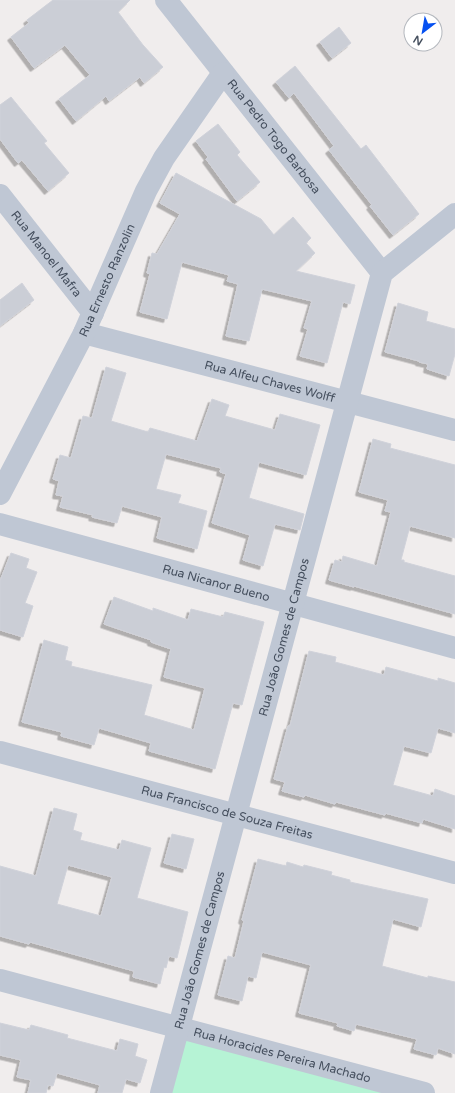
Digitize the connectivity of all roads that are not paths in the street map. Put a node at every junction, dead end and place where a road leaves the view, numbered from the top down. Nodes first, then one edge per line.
1 (166, 0) edge
2 (223, 73) junction
3 (0, 195) edge
4 (455, 214) edge
5 (382, 272) junction
6 (93, 313) junction
7 (84, 333) junction
8 (347, 402) junction
9 (455, 430) edge
10 (0, 494) edge
11 (0, 524) edge
12 (292, 604) junction
13 (455, 648) edge
14 (0, 752) edge
15 (236, 815) junction
16 (455, 873) edge
17 (0, 980) edge
18 (178, 1027) junction
19 (161, 1093) edge
20 (424, 1093) edge

1 - 2 street, Rua Pedro Togo Barbosa
2 - 5 street, Rua Pedro Togo Barbosa
2 - 6 street, Rua Ernesto Ranzolin
3 - 6 street, Rua Manoel Mafra
4 - 5 street
5 - 8 street, Rua João Gomes de Campos
6 - 7 street, Rua Ernesto Ranzolin
7 - 8 street, Rua Alfeu Chaves Wolff
7 - 10 street, Rua Ernesto Ranzolin
8 - 9 street, Rua Alfeu Chaves Wolff
8 - 12 street, Rua João Gomes de Campos
11 - 12 street, Rua Nicanor Bueno
12 - 13 street, Rua Nicanor Bueno
12 - 15 street, Rua João Gomes de Campos
14 - 15 street, Rua Francisco de Souza Freitas
15 - 16 street, Rua Francisco de Souza Freitas
15 - 18 street, Rua João Gomes de Campos
17 - 18 street, Rua Horacides Pereira Machado
18 - 19 street, Rua João Gomes de Campos
18 - 20 street, Rua Horacides Pereira Machado

